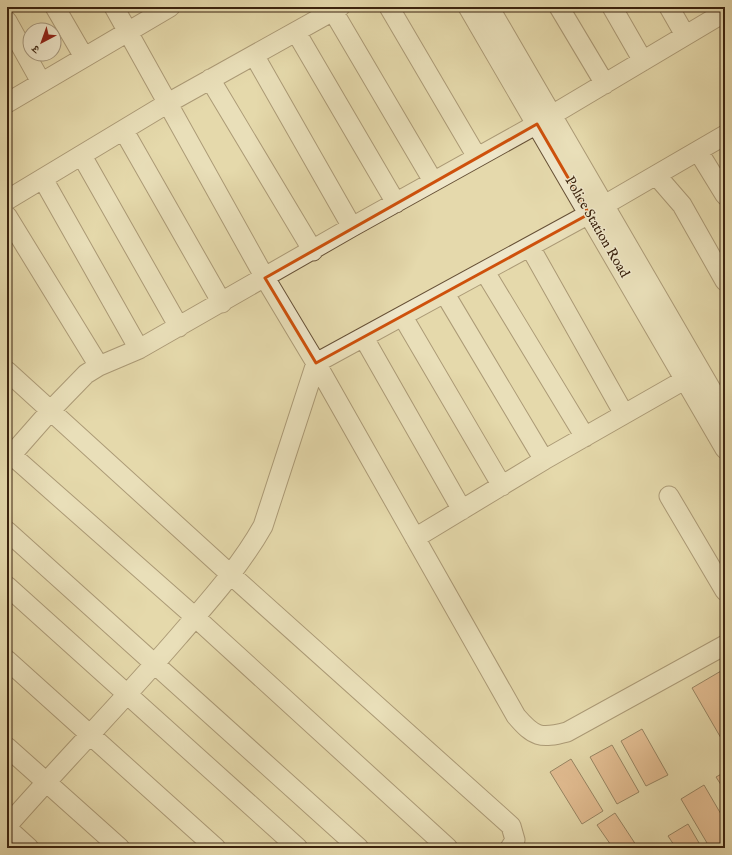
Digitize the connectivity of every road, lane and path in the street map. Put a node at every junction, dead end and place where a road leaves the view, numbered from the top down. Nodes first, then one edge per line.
1 (55, 7) edge
2 (114, 7) edge
3 (170, 7) edge
4 (389, 7) edge
5 (468, 7) edge
6 (489, 7) edge
7 (559, 7) edge
8 (612, 7) edge
9 (670, 7) edge
10 (722, 7) edge
11 (337, 9) edge
12 (725, 12) edge
13 (7, 21) edge
14 (129, 31) junction
15 (296, 32) junction
16 (686, 35) junction
17 (254, 56) junction
18 (84, 57) junction
19 (643, 61) junction
20 (210, 79) junction
21 (41, 82) junction
22 (605, 84) junction
23 (7, 103) edge
24 (168, 103) junction
25 (544, 120) junction
26 (124, 131) junction
27 (725, 135) edge
28 (698, 150) junction
29 (82, 156) junction
30 (477, 158) junction
31 (656, 174) junction
32 (43, 179) junction
33 (433, 181) junction
34 (725, 195) edge
35 (7, 200) edge
36 (396, 203) junction
37 (597, 209) junction
38 (7, 216) edge
39 (352, 227) junction
40 (530, 247) junction
41 (314, 251) junction
42 (485, 272) junction
43 (265, 278) junction
44 (725, 281) edge
45 (446, 294) junction
46 (222, 303) junction
47 (403, 317) junction
48 (179, 327) junction
49 (364, 338) junction
50 (139, 349) junction
51 (316, 363) junction
52 (99, 366) junction
53 (7, 371) edge
54 (686, 379) junction
55 (51, 410) junction
56 (725, 413) edge
57 (624, 414) junction
58 (585, 437) junction
59 (725, 449) edge
60 (8, 455) edge
61 (544, 460) junction
62 (502, 486) junction
63 (669, 496) dead end
64 (462, 510) junction
65 (7, 531) edge
66 (415, 538) junction
67 (230, 574) junction
68 (7, 586) edge
69 (725, 591) edge
70 (195, 617) junction
71 (725, 645) edge
72 (7, 660) edge
73 (155, 664) junction
74 (126, 694) junction
75 (89, 736) junction
76 (7, 747) edge
77 (46, 782) junction
78 (7, 827) edge
79 (30, 848) edge
80 (120, 848) edge
81 (216, 848) edge
82 (298, 848) edge
83 (359, 848) edge
84 (448, 848) edge
85 (510, 848) edge

1 - 18 street
2 - 14 street
3 - 14 street
4 - 30 street
5 - 25 street, Police Station Road
6 - 25 street, Police Station Road
7 - 22 street
8 - 19 street
9 - 16 street
10 - 12 street
11 - 15 street
11 - 33 street
12 - 16 street
13 - 21 street
14 - 18 street
14 - 24 street
15 - 17 street
15 - 36 street
16 - 19 street
17 - 20 street
17 - 39 street
18 - 21 street
19 - 22 street
20 - 24 street
20 - 41 street
21 - 23 street
22 - 25 street
24 - 26 street
24 - 43 street
25 - 30 street
25 - 37 street, Police Station Road
26 - 29 street
26 - 46 street
27 - 28 street
28 - 31 street
28 - 34 street
29 - 32 street
29 - 48 street
30 - 33 street
31 - 37 street
31 - 44 street
32 - 35 street
32 - 50 street
33 - 36 street
36 - 39 street
37 - 40 street
37 - 54 street, Police Station Road
37 - 56 street, Police Station Road
38 - 52 street
39 - 41 street
40 - 42 street
40 - 57 street
41 - 43 street
42 - 45 street
42 - 58 street
43 - 46 street
43 - 51 street
45 - 47 street
45 - 61 street
46 - 48 street
47 - 49 street
47 - 62 street
48 - 50 street
49 - 51 street
49 - 64 street
50 - 52 street
51 - 66 street
51 - 67 street
52 - 55 street
53 - 55 street
54 - 57 street
54 - 59 street, Police Station Road
55 - 60 street
55 - 67 street
57 - 58 street
58 - 61 street
60 - 70 street
61 - 62 street
62 - 64 street
63 - 69 street
64 - 66 street
65 - 73 street
66 - 71 street
67 - 70 street
67 - 85 street
68 - 74 street
70 - 73 street
70 - 84 street
72 - 75 street
73 - 74 street
73 - 83 street
74 - 75 street
74 - 82 street
75 - 77 street
75 - 81 street
76 - 77 street
77 - 78 street
77 - 80 street
78 - 79 street

